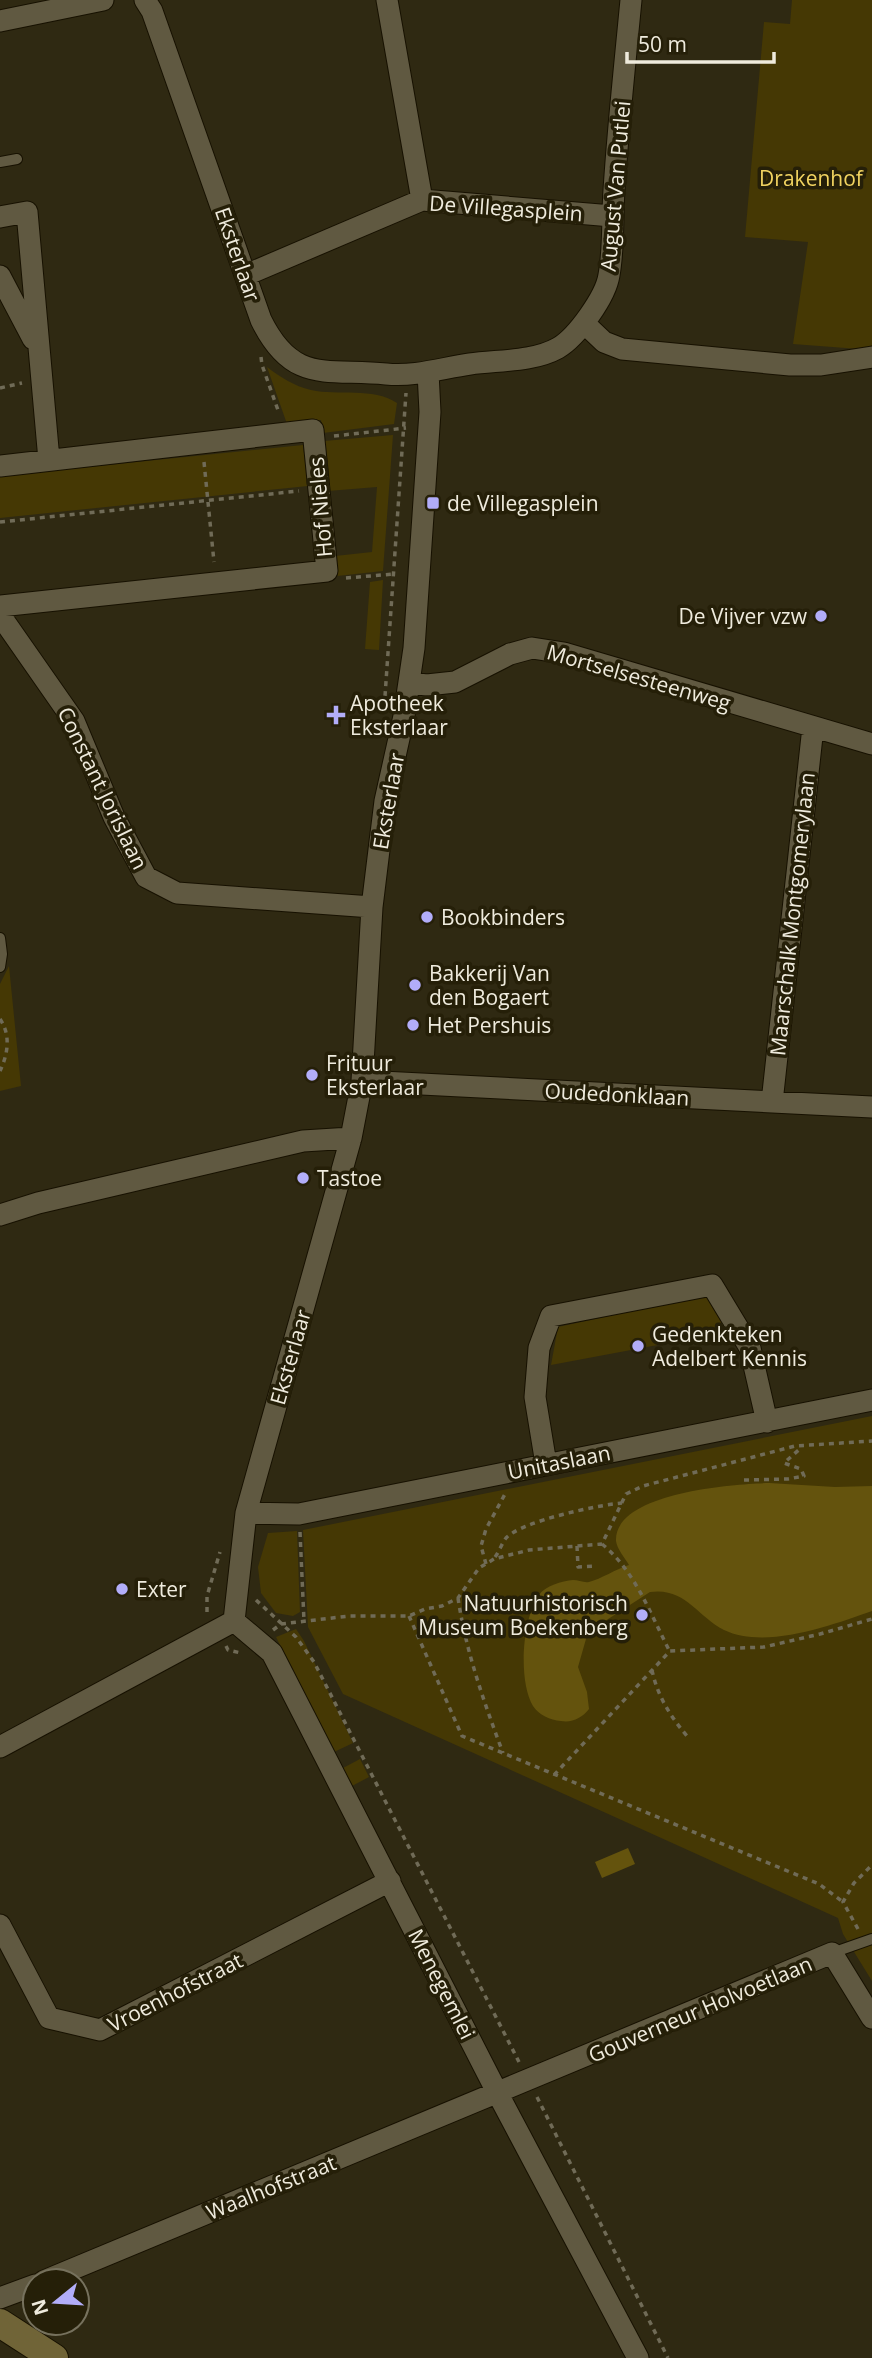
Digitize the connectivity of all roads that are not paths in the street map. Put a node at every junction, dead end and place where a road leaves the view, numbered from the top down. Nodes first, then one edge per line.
1 (103, 0) edge
2 (145, 0) edge
3 (387, 0) edge
4 (631, 0) edge
5 (0, 21) edge
6 (17, 159) dead end
7 (0, 162) edge
8 (422, 200) junction
9 (612, 216) junction
10 (0, 217) edge
11 (246, 275) junction
12 (0, 276) edge
13 (584, 323) junction
14 (38, 347) junction
15 (872, 357) edge
16 (428, 372) junction
17 (49, 460) junction
18 (0, 466) edge
19 (0, 606) edge
20 (0, 615) edge
21 (409, 683) junction
22 (813, 727) junction
23 (872, 744) edge
24 (372, 907) junction
25 (0, 938) edge
26 (0, 967) edge
27 (362, 1081) junction
28 (772, 1102) junction
29 (872, 1107) edge
30 (351, 1138) junction
31 (0, 1215) edge
32 (872, 1400) edge
33 (767, 1422) junction
34 (546, 1464) junction
35 (246, 1513) junction
36 (234, 1621) junction
37 (0, 1747) edge
38 (390, 1881) junction
39 (0, 1926) edge
40 (869, 1940) edge
41 (831, 1953) junction
42 (872, 2018) edge
43 (498, 2094) junction
44 (78, 2267) edge
45 (21, 2290) edge
46 (0, 2298) edge
47 (0, 2323) edge
48 (54, 2358) edge
49 (638, 2358) edge

1 - 5 street
2 - 11 street, Eksterlaar
3 - 8 street
4 - 9 street, August Van Putlei
6 - 7 lane
8 - 9 street, De Villegasplein
8 - 11 street, De Villegasplein
9 - 13 street, August Van Putlei
10 - 14 street
11 - 16 street, Eksterlaar
12 - 14 street
13 - 15 street
13 - 16 street, August Van Putlei
14 - 17 street
16 - 21 street, Eksterlaar
17 - 18 street, Hof Nieles
17 - 19 street, Hof Nieles
20 - 24 street, Constant Jorislaan
21 - 22 street, Mortselsesteenweg
21 - 24 street, Eksterlaar
22 - 23 street, Mortselsesteenweg
22 - 28 street, Maarschalk Montgomerylaan
24 - 27 street, Eksterlaar
25 - 26 lane
27 - 28 street, Oudedonklaan
27 - 30 street, Eksterlaar
28 - 29 street, Oudedonklaan
30 - 31 street
30 - 35 street, Eksterlaar
32 - 33 street, Unitaslaan
33 - 34 street, Unitaslaan
33 - 34 street
34 - 35 street, Unitaslaan
35 - 36 street, Eksterlaar
36 - 37 street
36 - 38 street, Menegemlei
38 - 39 street, Vroenhofstraat
38 - 43 street, Menegemlei
40 - 41 lane
41 - 42 street, Gouverneur Holvoetlaan
41 - 43 street, Gouverneur Holvoetlaan
43 - 44 street, Waalhofstraat
43 - 49 street, Menegemlei
45 - 46 street
47 - 48 street

